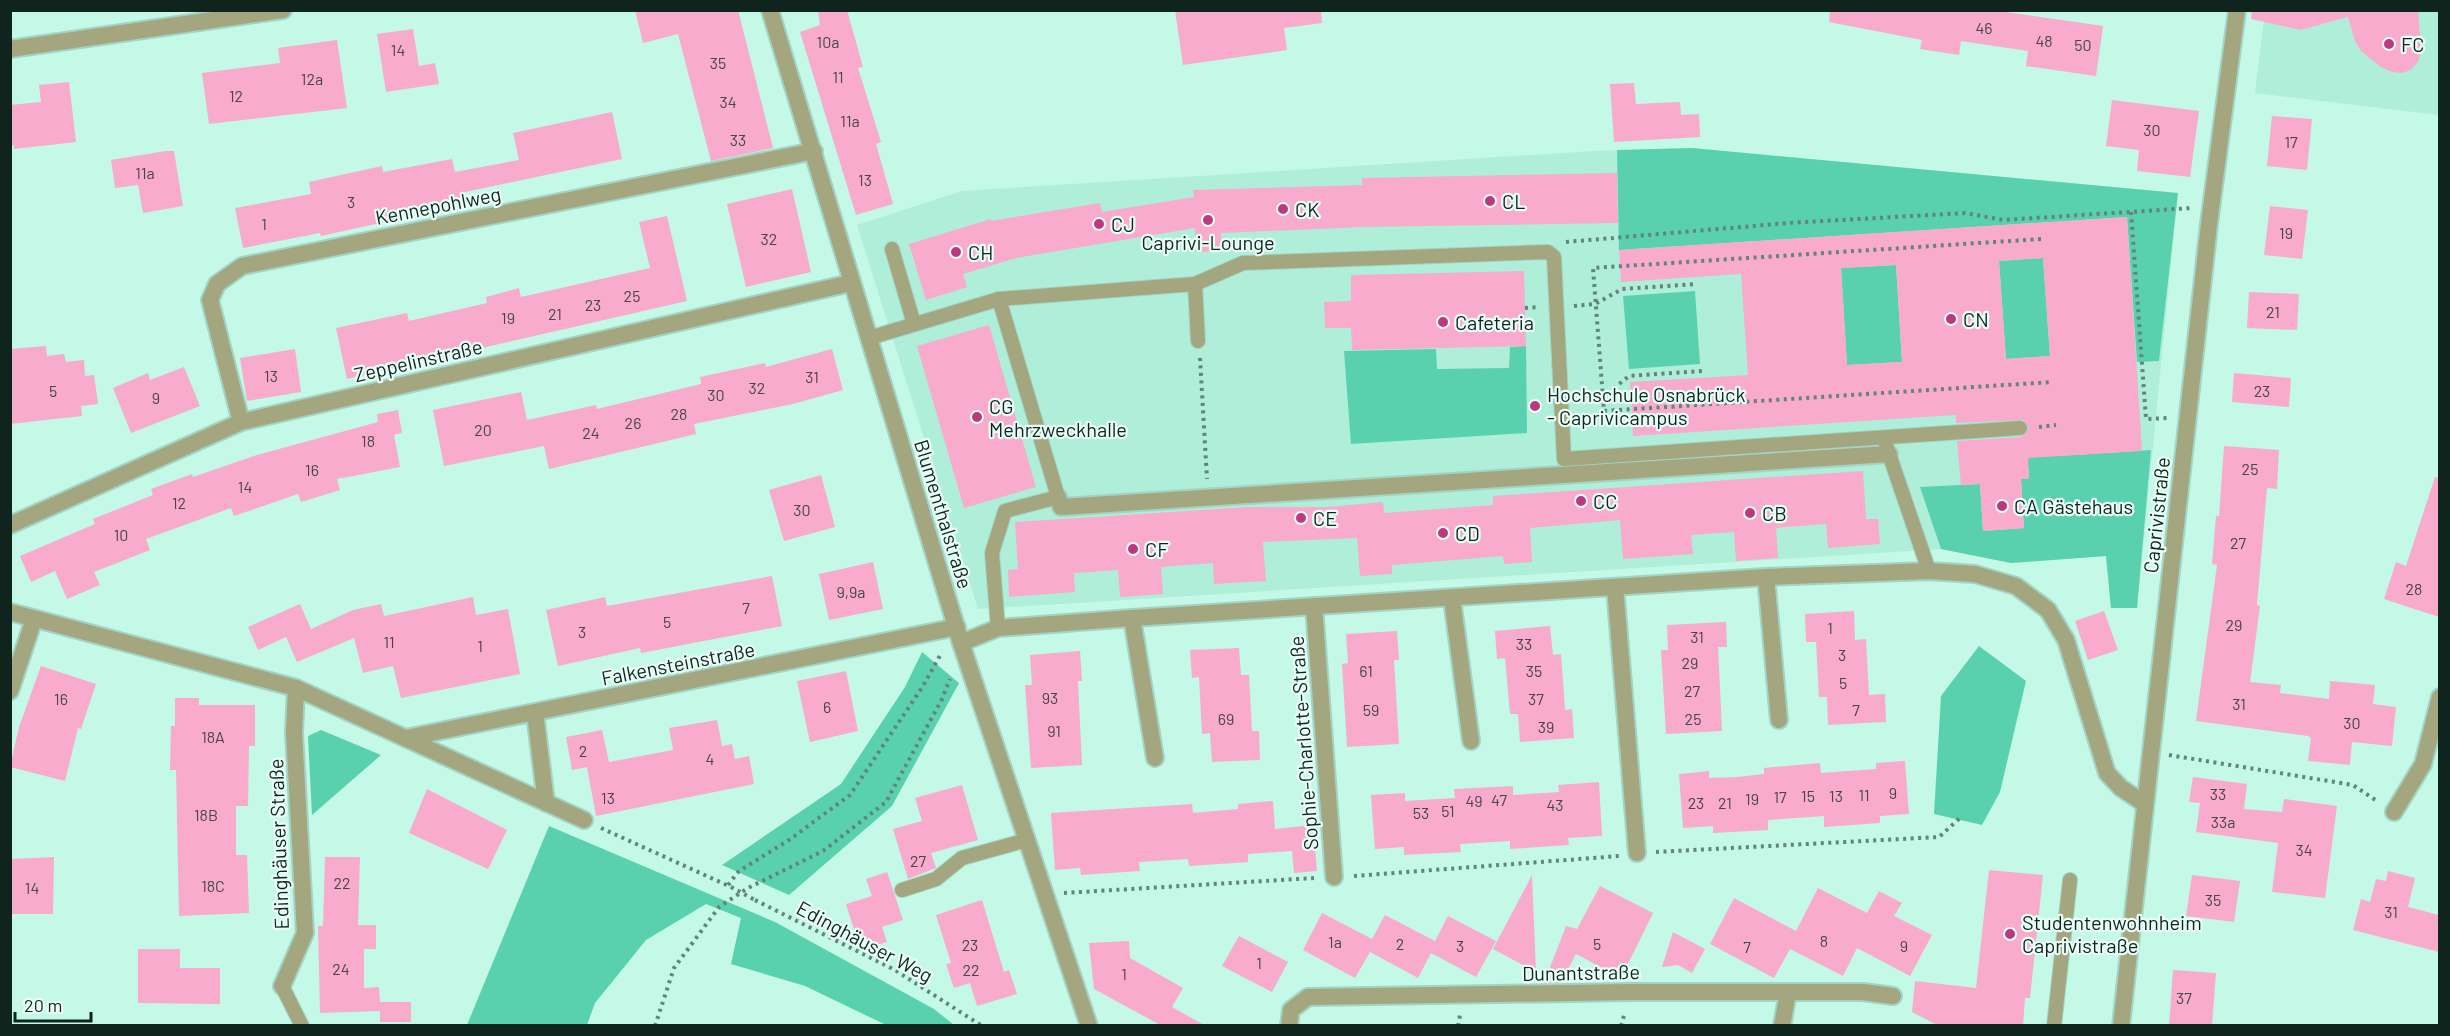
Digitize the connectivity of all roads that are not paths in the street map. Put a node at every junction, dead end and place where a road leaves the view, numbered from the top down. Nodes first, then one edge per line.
1 (283, 10) edge
2 (771, 10) edge
3 (2237, 10) edge
4 (10, 49) edge
5 (814, 151) junction
6 (892, 249) dead end
7 (851, 283) junction
8 (1195, 284) junction
9 (999, 299) junction
10 (914, 324) junction
11 (869, 338) junction
12 (1198, 341) road end
13 (241, 422) junction
14 (2020, 428) dead end
15 (1884, 437) junction
16 (1889, 454) junction
17 (1058, 496) junction
18 (10, 525) edge
19 (1929, 571) junction
20 (1766, 577) junction
21 (1615, 587) junction
22 (1452, 599) junction
23 (1314, 606) junction
24 (10, 612) edge
25 (1132, 618) junction
26 (34, 619) junction
27 (998, 628) junction
28 (961, 641) junction
29 (296, 688) junction
30 (10, 691) edge
31 (2439, 697) edge
32 (535, 713) junction
33 (1779, 720) dead end
34 (406, 738) junction
35 (1471, 741) dead end
36 (1155, 758) dead end
37 (546, 803) junction
38 (2145, 804) junction
39 (2394, 812) road end
40 (584, 820) road end
41 (1027, 840) junction
42 (1637, 853) road end
43 (1334, 877) dead end
44 (2070, 880) dead end
45 (902, 890) dead end
46 (282, 986) joint
47 (1788, 992) junction
48 (1893, 996) dead end
49 (303, 1026) edge
50 (1089, 1026) edge
51 (1289, 1026) edge
52 (1782, 1026) edge
53 (2054, 1026) edge
54 (2121, 1026) edge

1 - 4 street
2 - 5 street, Blumenthalstraße
3 - 38 street, Caprivistraße
5 - 7 street, Blumenthalstraße
5 - 13 street, Kennepohlweg
6 - 10 lane
7 - 11 street, Blumenthalstraße
7 - 13 street, Zeppelinstraße
8 - 9 lane
8 - 12 lane
8 - 15 lane
9 - 10 lane
9 - 17 lane
10 - 11 lane
11 - 28 street, Blumenthalstraße
13 - 18 street, Zeppelinstraße
14 - 15 lane
15 - 16 lane
16 - 17 street
16 - 19 lane
17 - 27 lane
19 - 20 street, Sophie-Charlotte-Straße
19 - 38 street, Sophie-Charlotte-Straße
20 - 21 street, Sophie-Charlotte-Straße
20 - 33 street
21 - 22 street, Sophie-Charlotte-Straße
21 - 42 street
22 - 23 street, Sophie-Charlotte-Straße
22 - 35 street
23 - 25 street, Sophie-Charlotte-Straße
23 - 43 street, Sophie-Charlotte-Straße
24 - 26 street
25 - 27 street, Sophie-Charlotte-Straße
25 - 36 street
26 - 29 street
26 - 30 street
27 - 28 street, Sophie-Charlotte-Straße
28 - 32 street, Falkensteinstraße
28 - 41 street, Blumenthalstraße
29 - 34 street
29 - 46 street, Edinghäuser Straße
31 - 39 street
32 - 34 street, Falkensteinstraße
32 - 37 street
34 - 37 street
37 - 40 street
38 - 54 street, Caprivistraße
41 - 45 lane
41 - 50 street, Blumenthalstraße
44 - 53 lane
46 - 49 lane, Edinghäuser Straße
47 - 48 street, Dunantstraße
47 - 51 street, Dunantstraße
47 - 52 street

